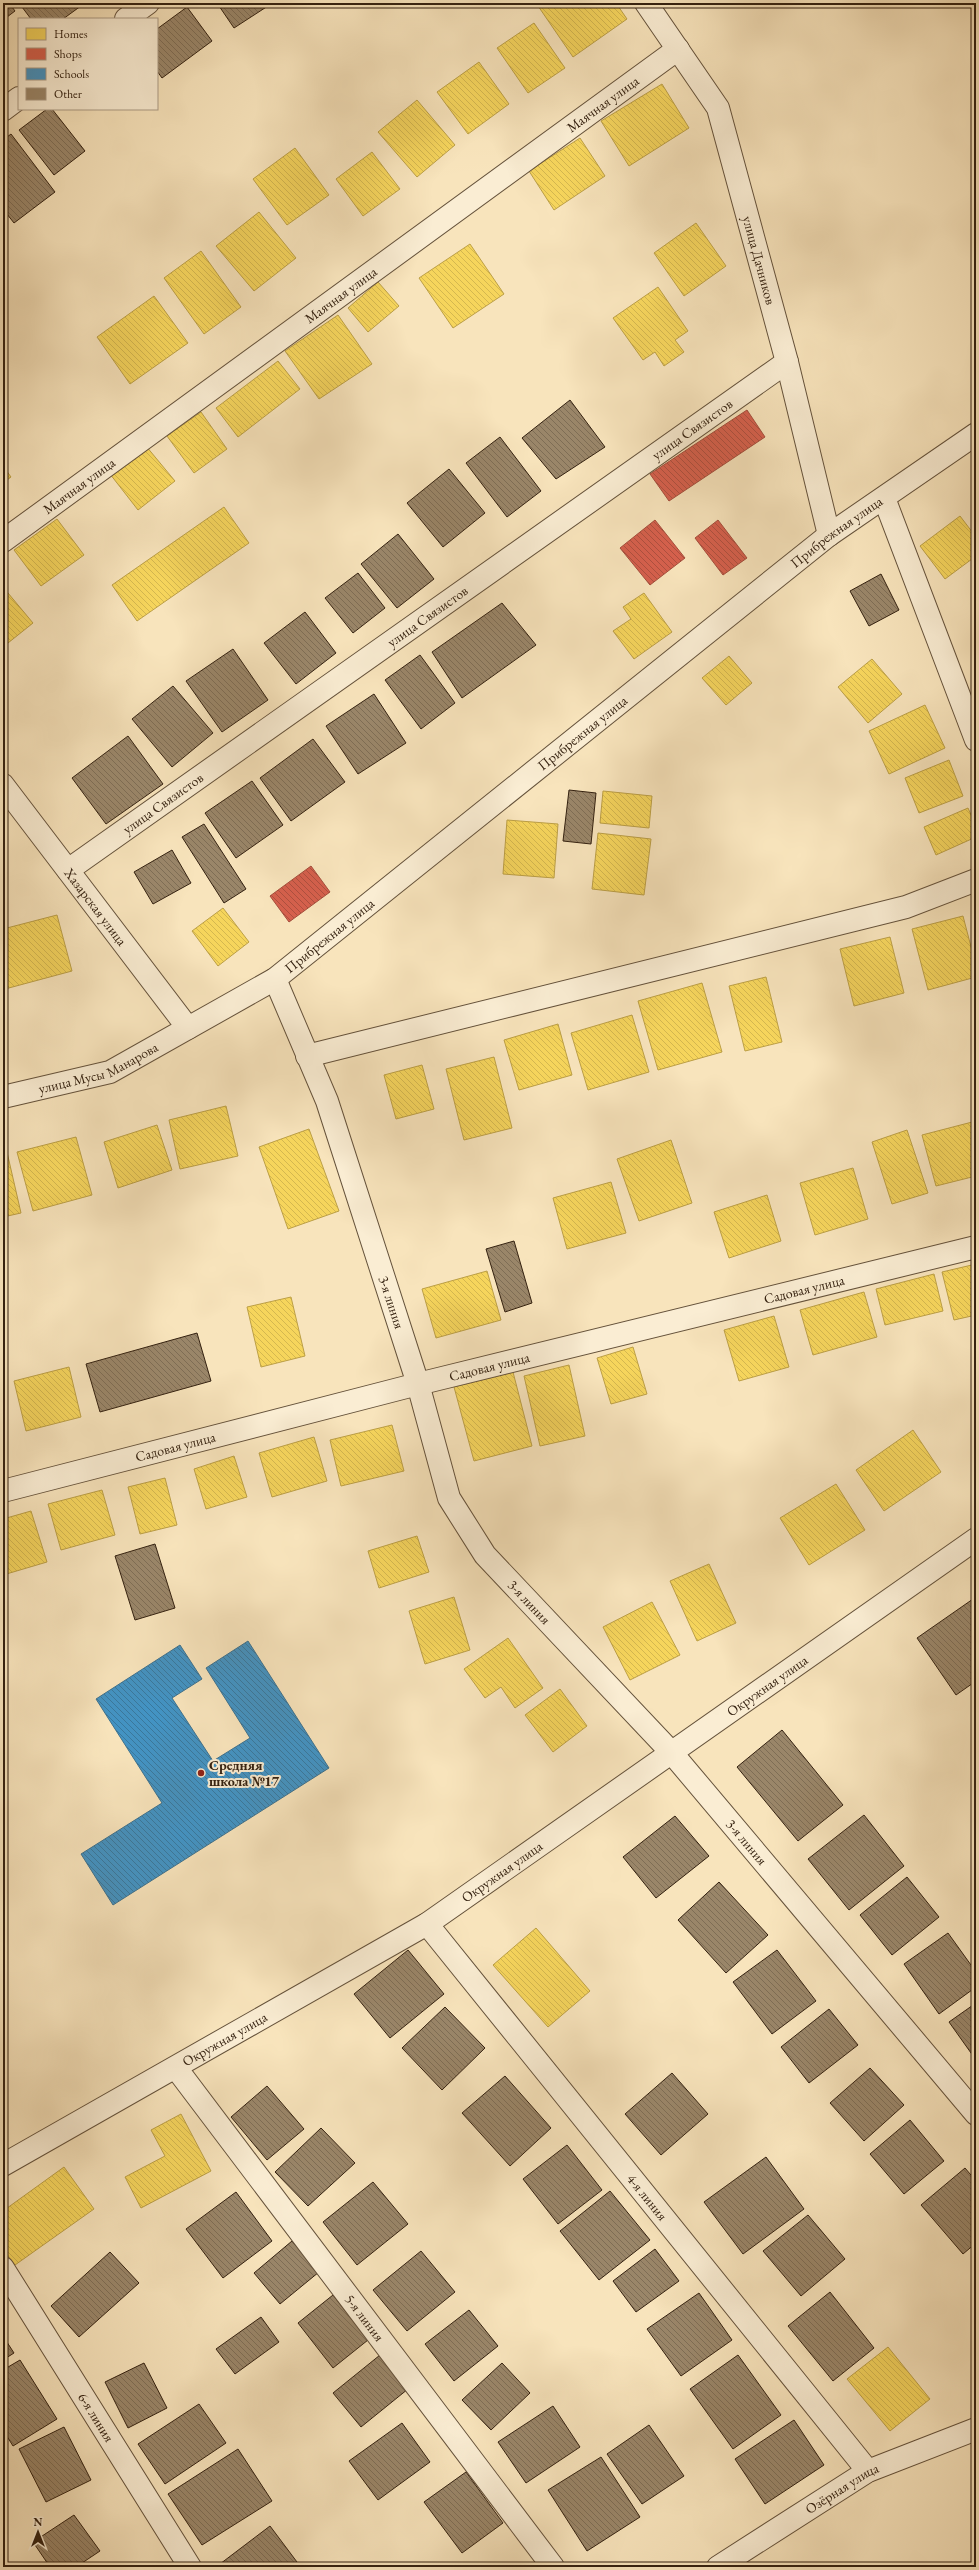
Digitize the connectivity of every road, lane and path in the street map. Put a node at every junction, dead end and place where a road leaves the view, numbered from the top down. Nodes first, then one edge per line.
1 (148, 3) edge
2 (646, 3) edge
3 (127, 18) edge
4 (678, 49) junction
5 (18, 99) edge
6 (3, 110) edge
7 (787, 362) junction
8 (976, 434) edge
9 (884, 498) junction
10 (829, 536) junction
11 (3, 541) edge
12 (976, 740) edge
13 (3, 785) edge
14 (68, 870) junction
15 (976, 880) edge
16 (275, 979) junction
17 (188, 1028) junction
18 (307, 1056) junction
19 (3, 1097) edge
20 (976, 1247) edge
21 (418, 1384) junction
22 (3, 1491) edge
23 (976, 1539) edge
24 (671, 1752) junction
25 (427, 1924) junction
26 (176, 2068) junction
27 (976, 2114) edge
28 (3, 2165) edge
29 (3, 2268) edge
30 (976, 2429) edge
31 (868, 2471) junction
32 (190, 2567) edge
33 (553, 2567) edge
34 (718, 2567) edge

1 - 3 street
2 - 4 street, улица Дачников
4 - 7 street, улица Дачников
4 - 11 street, Маячная улица
5 - 6 street
7 - 10 street, улица Дачников
7 - 14 street, улица Связистов
8 - 9 street, Прибрежная улица
9 - 10 street, Прибрежная улица
9 - 12 street
10 - 16 street, Прибрежная улица
13 - 14 street, Хазарская улица
14 - 17 street, Хазарская улица
15 - 18 street
16 - 17 street, Прибрежная улица
16 - 18 street, 3-я линия
17 - 19 street, улица Мусы Манарова
18 - 21 street, 3-я линия
20 - 21 street, Садовая улица
21 - 22 street, Садовая улица
21 - 24 street, 3-я линия
23 - 24 street, Окружная улица
24 - 25 street, Окружная улица
24 - 27 street, 3-я линия
25 - 26 street, Окружная улица
25 - 31 street, 4-я линия
26 - 28 street, Окружная улица
26 - 33 street, 5-я линия
29 - 32 street, 6-я линия
30 - 31 street, Озёрная улица
31 - 34 street, Озёрная улица

